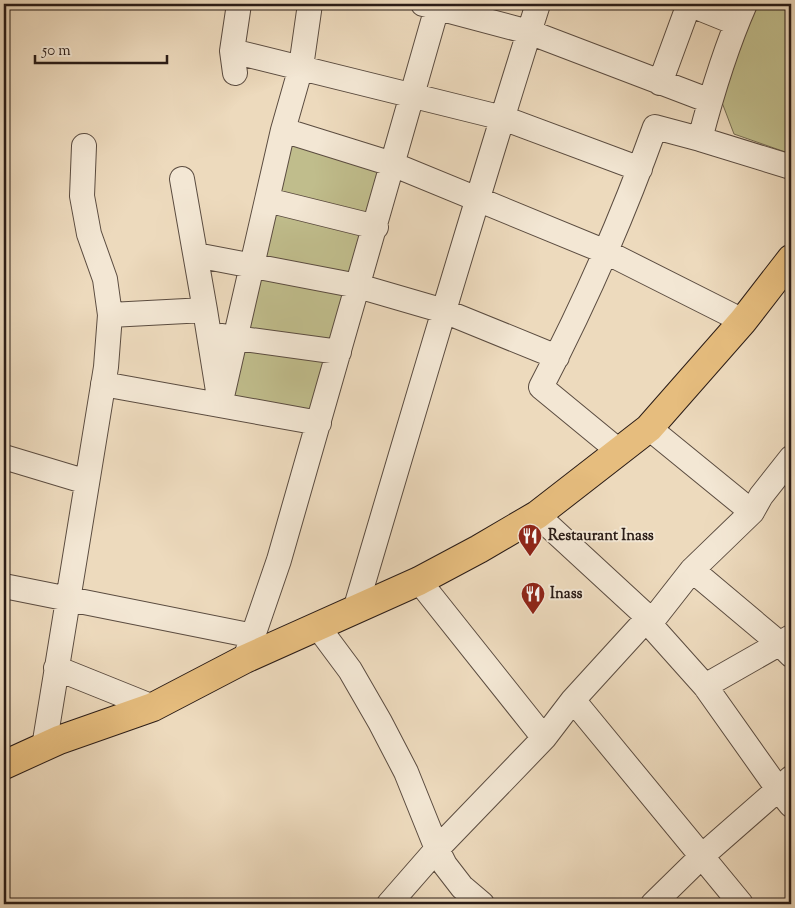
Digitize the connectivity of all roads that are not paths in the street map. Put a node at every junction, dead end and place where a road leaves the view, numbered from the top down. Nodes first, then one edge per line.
1 (239, 4) edge
2 (310, 4) edge
3 (538, 4) edge
4 (689, 4) edge
5 (433, 5) edge
6 (741, 13) edge
7 (529, 32) junction
8 (301, 67) junction
9 (660, 83) junction
10 (413, 95) junction
11 (710, 101) junction
12 (503, 118) junction
13 (283, 130) junction
14 (700, 139) junction
15 (84, 146) dead end
16 (392, 164) junction
17 (791, 167) edge
18 (640, 169) junction
19 (182, 180) dead end
20 (477, 199) junction
21 (267, 200) junction
22 (376, 226) junction
23 (606, 252) junction
24 (196, 256) junction
25 (791, 259) edge
26 (252, 266) junction
27 (358, 286) junction
28 (206, 310) junction
29 (444, 311) junction
30 (110, 315) junction
31 (743, 321) junction
32 (209, 334) junction
33 (235, 338) junction
34 (339, 352) junction
35 (557, 357) junction
36 (103, 384) junction
37 (220, 405) junction
38 (318, 423) junction
39 (650, 428) junction
40 (620, 452) junction
41 (4, 457) edge
42 (791, 458) edge
43 (87, 482) junction
44 (752, 512) junction
45 (537, 515) junction
46 (692, 570) junction
47 (419, 581) junction
48 (4, 586) edge
49 (68, 599) junction
50 (355, 610) junction
51 (649, 621) junction
52 (318, 627) junction
53 (788, 646) edge
54 (250, 647) junction
55 (56, 668) junction
56 (705, 686) junction
57 (572, 700) junction
58 (153, 707) junction
59 (544, 738) junction
60 (44, 747) junction
61 (4, 765) edge
62 (787, 790) edge
63 (437, 849) junction
64 (702, 856) junction
65 (389, 904) edge
66 (482, 904) edge
67 (653, 904) edge
68 (741, 904) edge

1 - 8 street
2 - 8 street
3 - 7 street
4 - 6 street
4 - 9 street
5 - 7 street
5 - 10 street
6 - 11 street
7 - 9 street
7 - 12 street
8 - 10 street
8 - 13 street
9 - 11 street
10 - 12 street
10 - 16 street
11 - 14 street
12 - 18 street
12 - 20 street
13 - 16 street
13 - 21 street
14 - 17 street
14 - 18 street
15 - 30 street
16 - 20 street
16 - 22 street
18 - 23 street
19 - 24 street
20 - 23 street
20 - 29 street
21 - 22 street
21 - 26 street
22 - 27 street
23 - 31 street
23 - 35 street
24 - 26 street
24 - 28 street
25 - 31 main road
26 - 27 street
26 - 33 street
27 - 29 street
27 - 34 street
28 - 30 street
28 - 32 street
29 - 35 street
29 - 50 street
30 - 36 street
31 - 39 main road
32 - 33 street
32 - 37 street
33 - 34 street
33 - 37 street
34 - 38 street
35 - 40 street
36 - 37 street
36 - 43 street
37 - 38 street
38 - 54 street
39 - 40 main road
39 - 44 street
40 - 45 main road
41 - 43 street
42 - 44 street
43 - 49 street
44 - 46 street
45 - 47 main road
45 - 51 street
46 - 51 street
46 - 53 street
47 - 50 main road
47 - 59 street
48 - 49 street
49 - 54 street
49 - 55 street
50 - 52 main road
51 - 56 street
51 - 57 street
52 - 54 main road
52 - 63 street
53 - 56 street
54 - 58 main road
55 - 58 street
55 - 60 street
56 - 62 street
57 - 59 street
57 - 64 street
58 - 60 main road
59 - 63 street
60 - 61 main road
62 - 64 street
63 - 65 street
63 - 66 street
64 - 67 street
64 - 68 street

